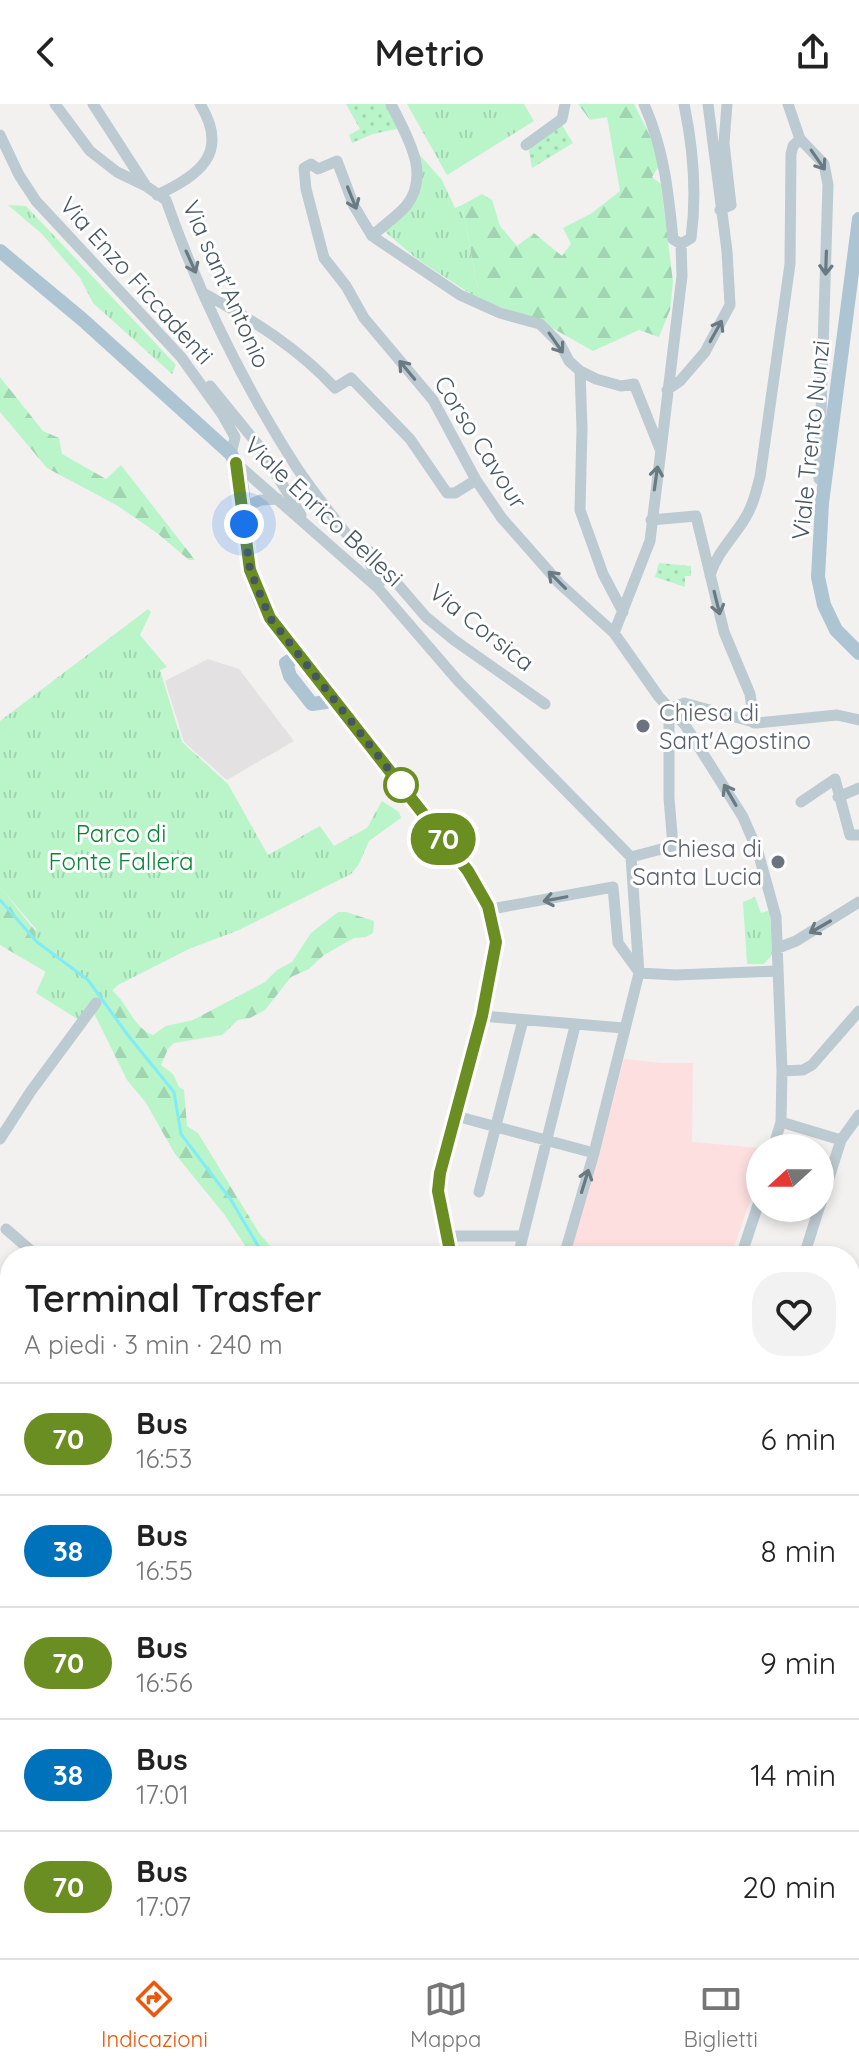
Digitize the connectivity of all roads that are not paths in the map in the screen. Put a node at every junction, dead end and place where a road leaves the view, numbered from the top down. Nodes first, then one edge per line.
1 (55, 104) edge
2 (93, 104) edge
3 (200, 104) edge
4 (391, 104) edge
5 (565, 104) edge
6 (644, 104) edge
7 (684, 104) edge
8 (708, 104) edge
9 (727, 104) edge
10 (788, 104) edge
11 (0, 135) edge
12 (800, 139) junction
13 (526, 145) dead end
14 (129, 161) junction
15 (117, 172) junction
16 (146, 186) junction
17 (157, 195) junction
18 (720, 210) junction
19 (859, 219) edge
20 (372, 236) junction
21 (681, 244) junction
22 (0, 251) edge
23 (205, 294) junction
24 (181, 357) junction
25 (580, 371) junction
26 (667, 390) junction
27 (660, 449) junction
28 (235, 464) junction
29 (476, 480) junction
30 (278, 499) junction
31 (822, 503) junction
32 (243, 507) junction
33 (651, 520) junction
34 (304, 521) junction
35 (245, 540) junction
36 (367, 560) junction
37 (710, 575) junction
38 (377, 587) junction
39 (623, 612) junction
40 (274, 625) junction
41 (614, 633) junction
42 (859, 653) edge
43 (303, 659) junction
44 (286, 663) junction
45 (326, 688) junction
46 (312, 704) junction
47 (545, 704) dead end
48 (669, 709) junction
49 (348, 719) junction
50 (859, 720) edge
51 (754, 723) junction
52 (859, 788) edge
53 (838, 797) junction
54 (801, 802) dead end
55 (854, 835) edge
56 (631, 857) junction
57 (468, 871) junction
58 (859, 902) edge
59 (497, 908) junction
60 (778, 948) junction
61 (778, 971) junction
62 (639, 973) junction
63 (488, 989) junction
64 (96, 1003) dead end
65 (859, 1011) edge
66 (482, 1016) junction
67 (523, 1020) junction
68 (575, 1026) junction
69 (623, 1028) junction
70 (782, 1071) junction
71 (859, 1115) edge
72 (456, 1116) junction
73 (781, 1122) junction
74 (496, 1125) junction
75 (777, 1134) edge
76 (0, 1139) edge
77 (547, 1140) junction
78 (841, 1140) junction
79 (594, 1153) junction
80 (834, 1162) edge
81 (479, 1192) dead end
82 (752, 1222) edge
83 (815, 1222) edge
84 (6, 1229) dead end
85 (446, 1236) junction
86 (522, 1236) junction
87 (26, 1246) edge
88 (448, 1246) edge
89 (520, 1246) edge
90 (567, 1246) edge
91 (744, 1246) edge
92 (807, 1246) edge

1 - 15 street
2 - 14 street
3 - 17 street
4 - 20 street
5 - 13 street
6 - 21 street
7 - 21 street
8 - 18 street
9 - 18 street
10 - 12 street
11 - 24 street, Via Enzo Ficcadenti
12 -> 31 street
12 - 37 street
14 - 15 street
14 - 16 street
15 - 16 street
16 - 17 street, Via sant'Antonio
17 -> 23 street, Via sant'Antonio
26 -> 18 street
19 - 31 main road, Viale Trento Nunzi
20 -> 25 street
29 -> 20 street, Corso Cavour
21 - 26 street
22 - 28 main road, Viale Enrico Bellesi
23 - 29 street
23 - 36 street, Via sant'Antonio
24 - 28 street, Via Enzo Ficcadenti
24 - 34 street
25 - 27 street
25 - 39 street
26 - 27 street
33 -> 27 street
28 - 30 street, Viale Enrico Bellesi
28 - 32 main road
28 - 35 main road
41 -> 29 street, Corso Cavour
30 - 32 street
30 - 34 street, Viale Enrico Bellesi
31 - 42 main road, Viale Trento Nunzi
32 - 35 main road
33 - 37 street
33 - 39 street
34 - 38 street, Viale Enrico Bellesi
35 - 40 main road
36 - 38 street
36 - 47 street, Via Corsica
37 -> 51 street
38 - 56 street, Viale Enrico Bellesi
39 - 41 street
40 - 43 main road
40 - 44 main road
41 - 48 street, Corso Cavour
43 - 44 main road
43 - 45 main road
44 - 46 main road
45 - 46 main road
45 - 49 main road
46 - 49 main road
48 - 51 street
48 - 56 street
60 -> 48 street, Corso Cavour
49 - 57 main road
50 - 51 street
52 - 53 street
53 - 54 street
53 - 55 street
56 - 62 street
57 - 59 main road
57 - 63 main road
58 -> 60 street
62 -> 59 street
59 - 63 main road
60 - 61 street, Corso Cavour
61 - 62 street
61 - 70 street, Corso Cavour
62 - 69 street
63 - 66 main road
64 - 76 street
65 - 70 street
66 - 67 street
66 - 72 main road
67 - 68 street
67 - 74 street
68 - 69 street
68 - 77 street
69 - 79 street
70 - 73 street, Corso Cavour
71 - 78 street
72 - 74 street
72 - 85 main road
73 - 75 street, Corso Cavour
73 - 78 street
74 - 77 street
74 - 81 street
77 - 79 street
77 - 86 street
78 - 80 street
90 -> 79 street
82 - 91 street
83 - 92 street
84 - 87 street
85 - 86 street
85 - 88 main road
86 - 89 street

